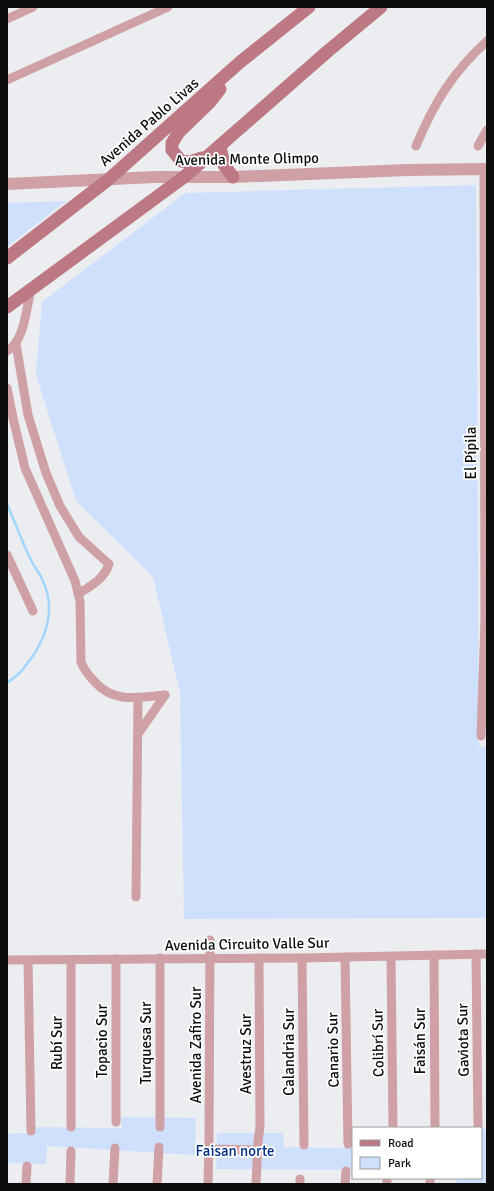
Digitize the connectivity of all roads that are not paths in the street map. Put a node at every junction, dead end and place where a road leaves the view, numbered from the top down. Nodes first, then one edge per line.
1 (33, 7) edge
2 (168, 7) edge
3 (381, 7) edge
4 (306, 9) edge
5 (7, 19) edge
6 (487, 41) edge
7 (239, 64) junction
8 (7, 80) edge
9 (487, 130) edge
10 (220, 146) junction
11 (416, 146) dead end
12 (478, 146) dead end
13 (208, 156) junction
14 (486, 169) edge
15 (184, 177) junction
16 (233, 177) junction
17 (109, 179) junction
18 (7, 184) edge
19 (7, 258) edge
20 (31, 290) junction
21 (7, 307) edge
22 (16, 344) junction
23 (7, 351) edge
24 (7, 388) edge
25 (7, 555) edge
26 (78, 594) junction
27 (33, 611) dead end
28 (486, 620) edge
29 (138, 697) junction
30 (138, 734) junction
31 (481, 736) dead end
32 (136, 897) dead end
33 (210, 940) dead end
34 (476, 954) junction
35 (487, 954) edge
36 (434, 955) junction
37 (345, 956) junction
38 (391, 957) junction
39 (160, 958) junction
40 (210, 958) junction
41 (259, 958) junction
42 (302, 958) junction
43 (116, 959) junction
44 (7, 960) edge
45 (71, 960) junction
46 (28, 961) junction
47 (116, 1122) dead end
48 (71, 1126) dead end
49 (478, 1126) dead end
50 (160, 1127) dead end
51 (392, 1127) edge
52 (434, 1127) edge
53 (31, 1130) dead end
54 (348, 1144) dead end
55 (304, 1145) dead end
56 (159, 1147) dead end
57 (115, 1148) dead end
58 (209, 1149) junction
59 (257, 1150) junction
60 (71, 1151) dead end
61 (27, 1166) dead end
62 (346, 1171) dead end
63 (26, 1184) edge
64 (70, 1184) edge
65 (113, 1184) edge
66 (157, 1184) edge
67 (208, 1184) edge
68 (256, 1184) edge
69 (345, 1184) edge

1 - 5 street
2 - 8 street
3 - 10 main road
4 - 7 main road, Avenida Pablo Livas
6 - 11 street
7 - 13 main road
7 - 17 main road, Avenida Pablo Livas
9 - 12 street
10 - 13 main road
10 - 16 main road
13 - 15 main road
14 - 16 street, Avenida Monte Olimpo
14 - 28 street, El Pípila
15 - 16 street, Avenida Monte Olimpo
15 - 17 street, Avenida Monte Olimpo
15 - 20 main road
17 - 18 street, Avenida Monte Olimpo
17 - 19 main road, Avenida Pablo Livas
20 - 21 main road
20 - 22 street
22 - 23 street
22 - 26 street
24 - 26 street
25 - 27 street
26 - 29 street
28 - 31 street, El Pípila
29 - 30 street
29 - 30 street
30 - 32 street
33 - 40 street, Avenida Zafiro Sur
34 - 35 street, Avenida Circuito Valle Sur
34 - 36 street, Avenida Circuito Valle Sur
34 - 49 street, Gaviota Sur
36 - 38 street, Avenida Circuito Valle Sur
36 - 52 street, Faisán Sur
37 - 38 street, Avenida Circuito Valle Sur
37 - 42 street, Avenida Circuito Valle Sur
37 - 54 street, Canario Sur
38 - 51 street, Colibrí Sur
39 - 40 street, Avenida Circuito Valle Sur
39 - 43 street, Avenida Circuito Valle Sur
39 - 50 street, Turquesa Sur
40 - 41 street, Avenida Circuito Valle Sur
40 - 58 street, Avenida Zafiro Sur
41 - 42 street, Avenida Circuito Valle Sur
41 - 59 street, Avestruz Sur
42 - 55 street, Calandria Sur
43 - 45 street, Avenida Circuito Valle Sur
43 - 47 street, Topacio Sur
44 - 46 street, Avenida Circuito Valle Sur
45 - 46 street, Avenida Circuito Valle Sur
45 - 48 street, Rubí Sur
46 - 53 street
56 - 66 street
57 - 65 street
58 - 59 street
58 - 67 street, Avenida Zafiro Sur
59 - 68 street, Avestruz Sur
60 - 64 street
61 - 63 street
62 - 69 street

